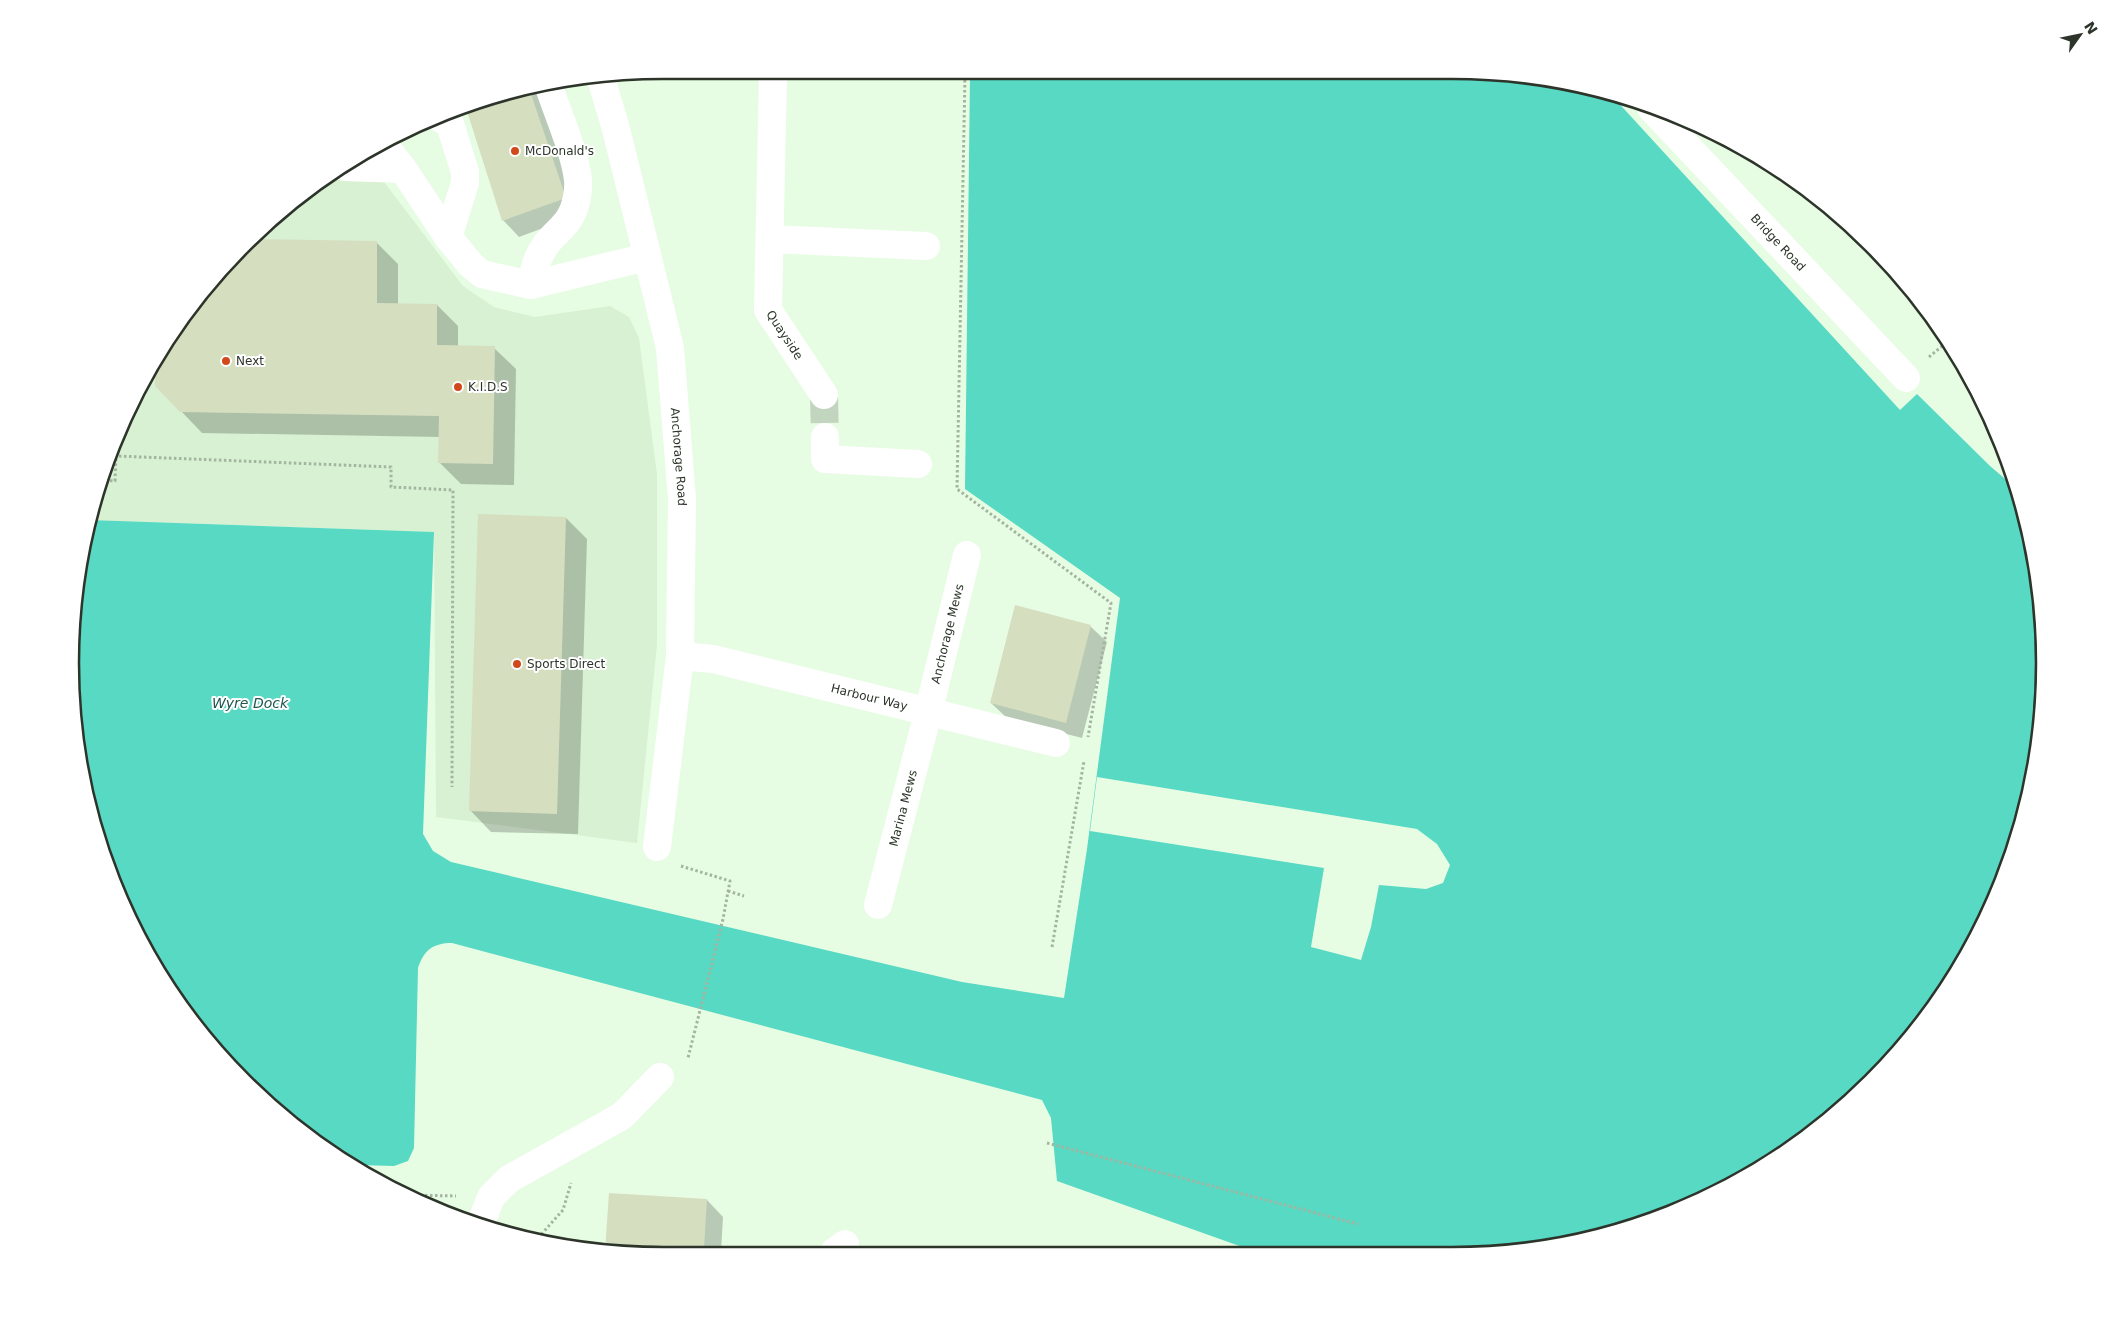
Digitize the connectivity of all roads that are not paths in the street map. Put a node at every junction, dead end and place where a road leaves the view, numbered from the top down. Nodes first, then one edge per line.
1 (773, 79) edge
2 (602, 82) edge
3 (550, 90) edge
4 (1660, 117) edge
5 (445, 121) edge
6 (387, 148) edge
7 (354, 167) edge
8 (403, 169) junction
9 (448, 237) junction
10 (770, 239) junction
11 (926, 246) dead end
12 (647, 257) junction
13 (532, 285) junction
14 (1906, 378) dead end
15 (824, 395) tunnel mouth
16 (825, 437) tunnel mouth
17 (918, 464) dead end
18 (967, 554) dead end
19 (680, 656) junction
20 (928, 713) junction
21 (1056, 743) dead end
22 (657, 847) road end
23 (878, 904) dead end
24 (660, 1077) dead end
25 (483, 1218) edge

1 - 10 street, Quayside
2 - 12 street, Anchorage Road
3 - 13 street
4 - 14 street, Bridge Road
5 - 9 street
6 - 8 street
7 - 8 street
8 - 9 street
9 - 13 street
10 - 11 street
10 - 15 street, Quayside
12 - 13 street
12 - 19 street, Anchorage Road
16 - 17 street
18 - 20 street, Anchorage Mews
19 - 20 street, Harbour Way
19 - 22 street, Anchorage Road
20 - 21 street, Harbour Way
20 - 23 street, Marina Mews
24 - 25 street

